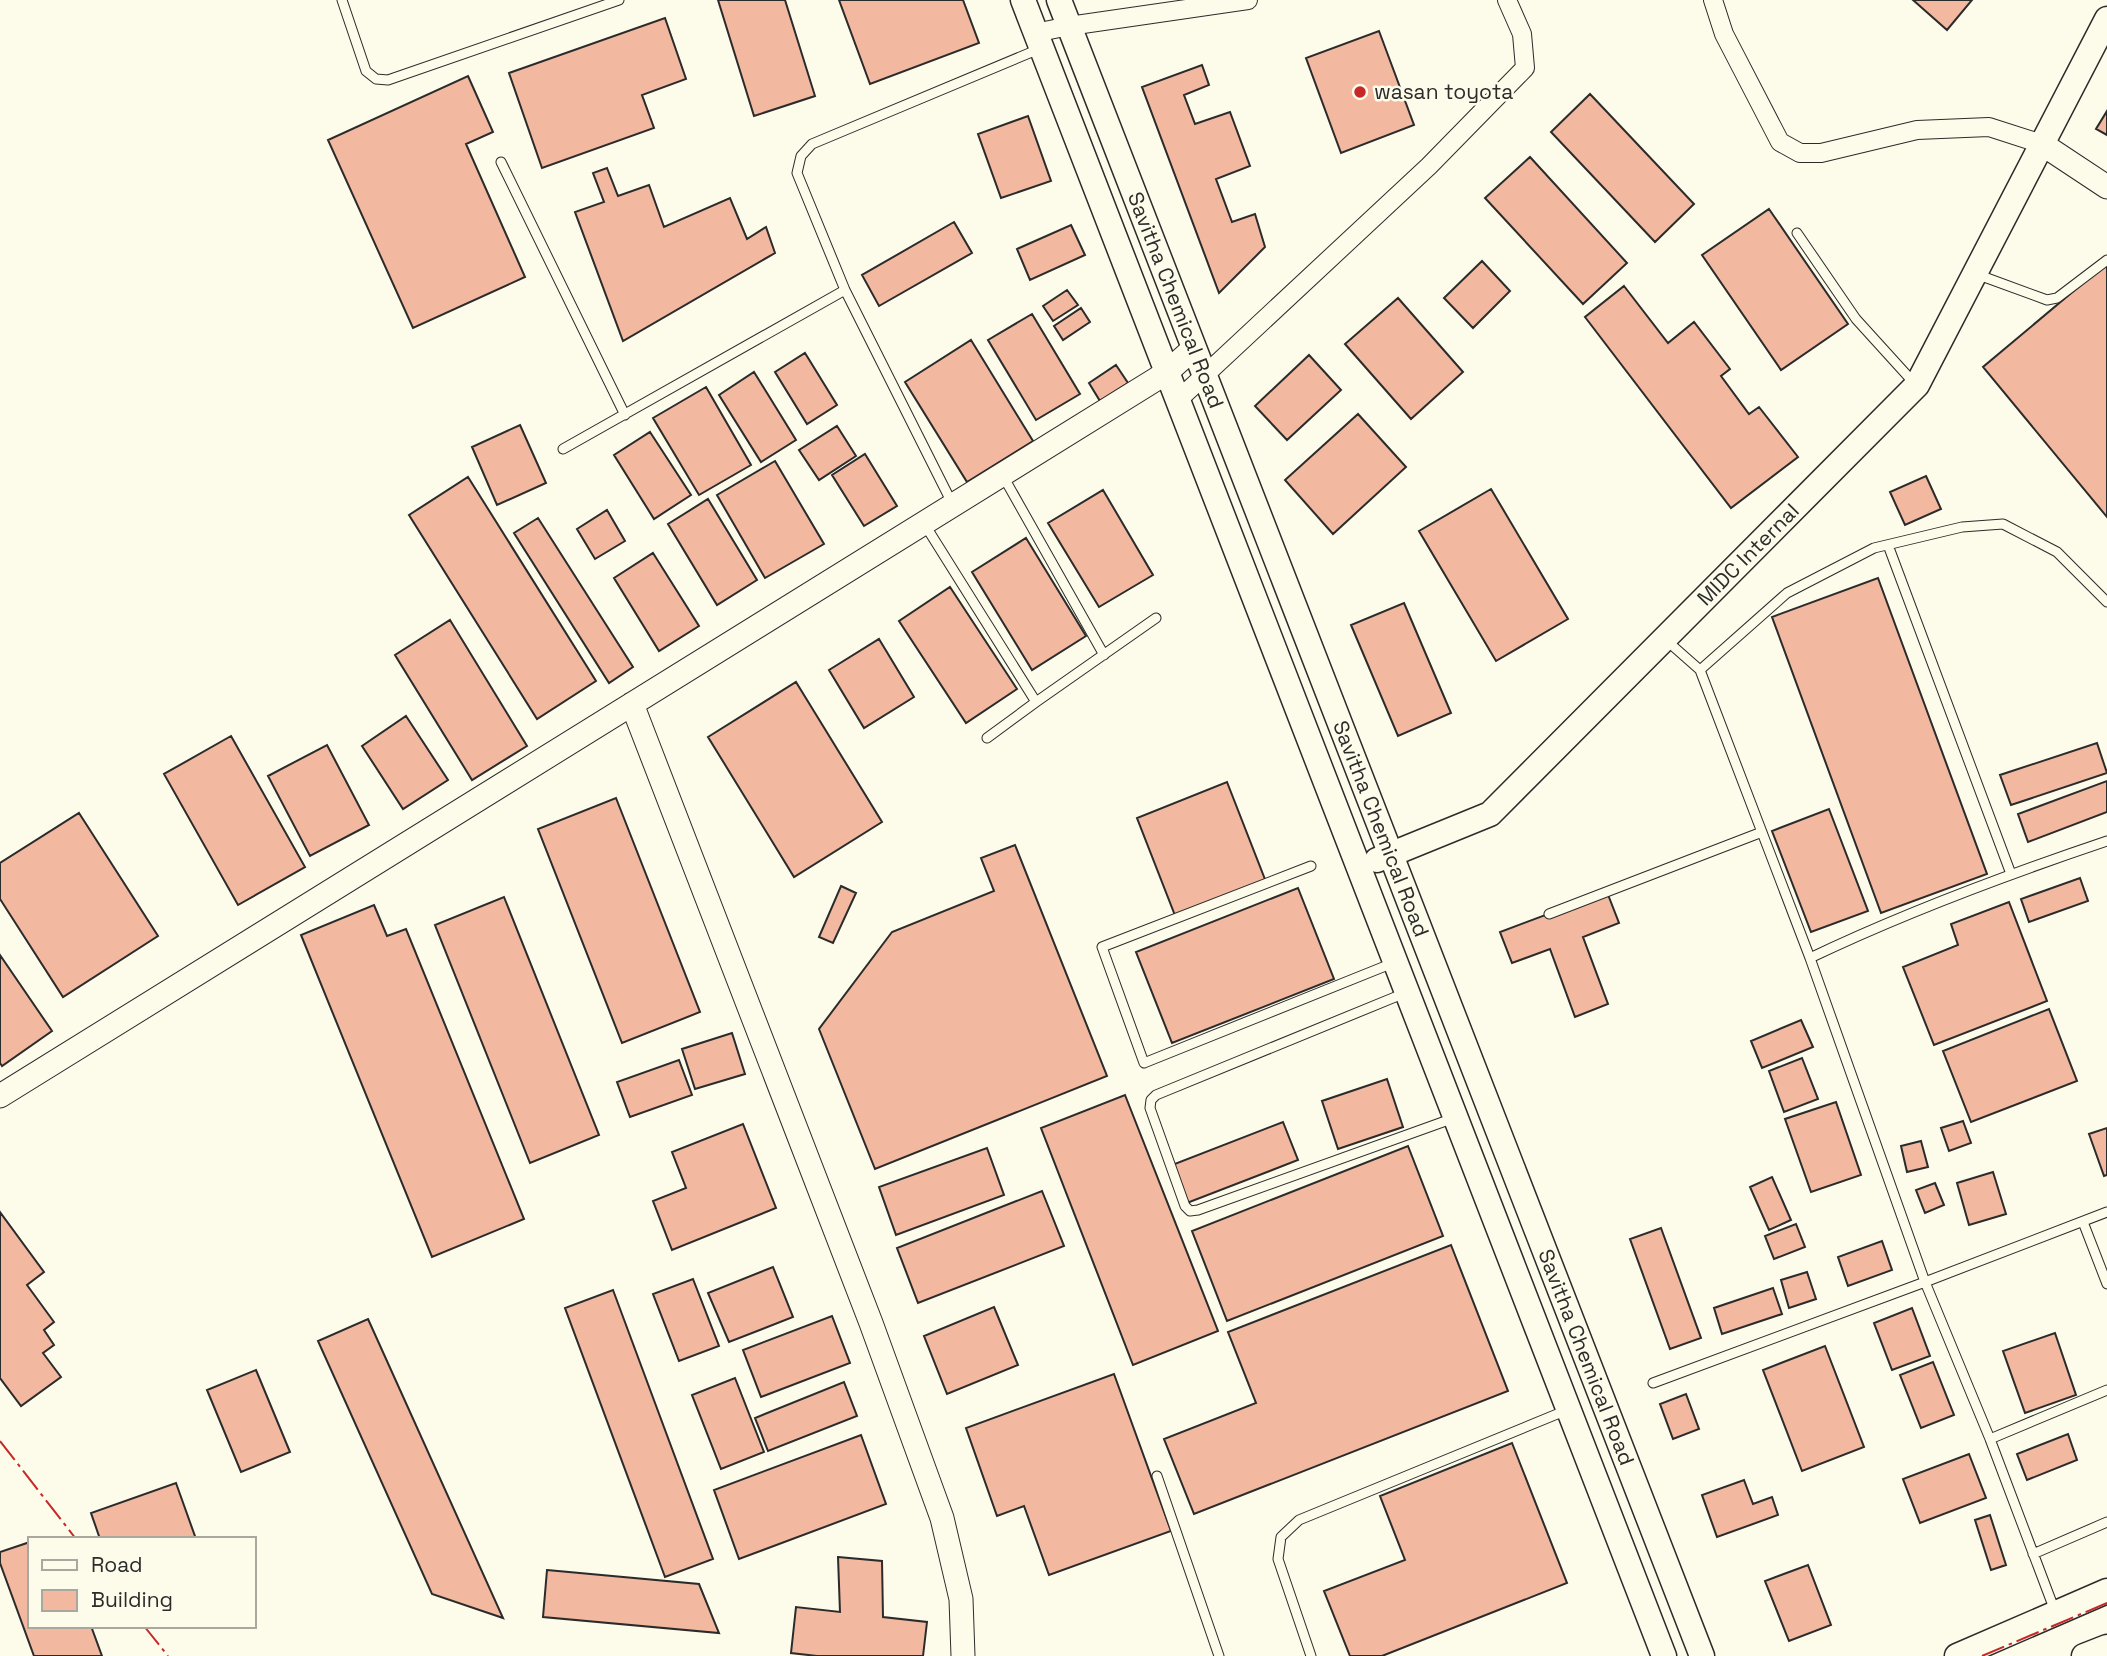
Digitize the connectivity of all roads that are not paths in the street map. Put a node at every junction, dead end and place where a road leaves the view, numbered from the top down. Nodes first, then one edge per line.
1 (342, 0) edge
2 (620, 0) edge
3 (1023, 0) edge
4 (1059, 0) edge
5 (1248, 0) edge
6 (1507, 0) edge
7 (1713, 0) edge
8 (2107, 19) edge
9 (1069, 26) junction
10 (1038, 41) junction
11 (2042, 144) junction
12 (501, 162) dead end
13 (2107, 187) edge
14 (1797, 233) dead end
15 (2107, 260) edge
16 (1975, 273) junction
17 (845, 290) junction
18 (1194, 348) junction
19 (1166, 373) junction
20 (1205, 376) junction
21 (1917, 385) junction
22 (1177, 401) junction
23 (625, 415) junction
24 (563, 449) dead end
25 (1003, 475) junction
26 (953, 505) junction
27 (924, 523) junction
28 (1888, 545) junction
29 (2107, 602) edge
30 (1156, 618) dead end
31 (1665, 639) junction
32 (1104, 655) junction
33 (1700, 670) junction
34 (1036, 702) junction
35 (632, 704) junction
36 (987, 738) dead end
37 (1762, 832) junction
38 (2107, 841) edge
39 (1391, 855) junction
40 (1311, 866) dead end
41 (1358, 868) junction
42 (2011, 874) junction
43 (1549, 914) dead end
44 (1810, 958) junction
45 (1395, 962) junction
46 (1406, 992) junction
47 (0, 1096) edge
48 (1455, 1118) junction
49 (2107, 1212) edge
50 (2083, 1222) junction
51 (1925, 1282) junction
52 (2107, 1284) edge
53 (1653, 1383) dead end
54 (2107, 1390) edge
55 (1569, 1410) junction
56 (1990, 1439) junction
57 (1157, 1476) dead end
58 (2107, 1522) edge
59 (2033, 1554) junction
60 (2107, 1591) edge
61 (2056, 1613) junction
62 (2107, 1647) edge
63 (963, 1656) edge
64 (1219, 1656) edge
65 (1311, 1656) edge
66 (1664, 1656) edge
67 (1702, 1656) edge
68 (1958, 1656) edge
69 (2084, 1656) edge

1 - 2 lane
3 - 10 main road, Savitha Chemical Road
4 - 9 main road, Savitha Chemical Road
5 - 9 street
6 - 20 street
7 - 11 street
8 - 11 main road, MIDC Internal
9 - 10 street
9 - 18 main road, Savitha Chemical Road
10 - 17 lane
10 - 19 main road, Savitha Chemical Road
11 - 13 street
11 - 16 main road, MIDC Internal
12 - 23 lane
14 - 21 lane
15 - 16 lane
16 - 21 main road, MIDC Internal
17 - 23 lane
17 - 26 lane
18 - 19 street
18 - 20 main road, Savitha Chemical Road
19 - 22 main road, Savitha Chemical Road
19 - 25 street
20 - 22 street
20 - 39 main road, Savitha Chemical Road
21 - 31 main road, MIDC Internal
22 - 41 main road, Savitha Chemical Road
23 - 24 lane
25 - 26 street
25 - 32 lane
26 - 27 street
27 - 34 lane
27 - 35 street
28 - 29 lane
28 - 33 lane
28 - 42 lane
30 - 32 lane
31 - 33 lane
31 - 39 main road, MIDC Internal
32 - 34 lane
33 - 37 lane
34 - 36 lane
35 - 47 street
35 - 63 street
37 - 43 lane
37 - 44 lane
38 - 42 lane
39 - 41 main road, MIDC Internal
39 - 67 main road, Savitha Chemical Road
40 - 45 lane
41 - 45 main road, Savitha Chemical Road
42 - 44 lane
44 - 51 lane
45 - 46 main road, Savitha Chemical Road
46 - 48 main road, Savitha Chemical Road
46 - 48 lane
48 - 55 main road, Savitha Chemical Road
49 - 50 lane
50 - 51 lane
50 - 52 lane
51 - 53 lane
51 - 56 lane
54 - 56 lane
55 - 65 lane
55 - 66 main road, Savitha Chemical Road
56 - 59 lane
57 - 64 lane
58 - 59 lane
59 - 61 lane
60 - 61 main road
61 - 68 main road
62 - 69 main road

